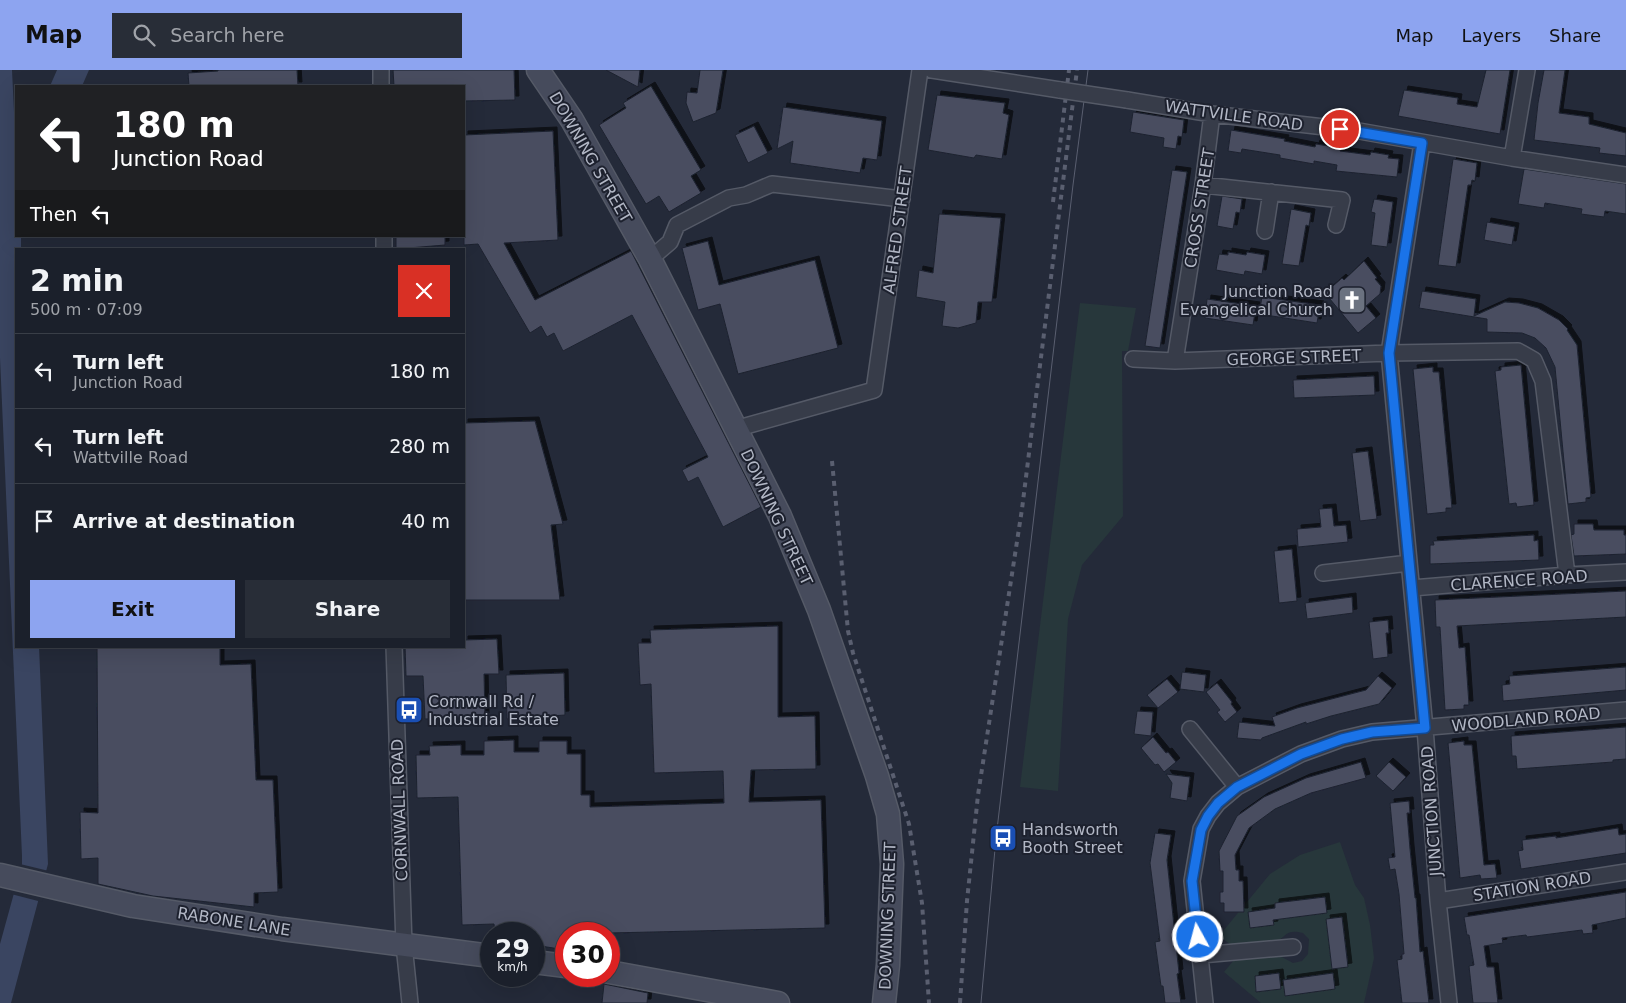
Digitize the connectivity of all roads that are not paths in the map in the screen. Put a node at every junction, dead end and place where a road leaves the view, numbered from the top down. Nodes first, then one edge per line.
1 (381, 70) edge
2 (538, 70) edge
3 (920, 70) edge
4 (932, 70) edge
5 (1527, 70) edge
6 (381, 85) edge
7 (1212, 114) junction
8 (1422, 143) junction
9 (1512, 158) junction
10 (1626, 174) edge
11 (1203, 185) junction
12 (1272, 192) junction
13 (902, 199) junction
14 (1336, 225) dead end
15 (1266, 231) dead end
16 (650, 259) junction
17 (1389, 353) junction
18 (1134, 359) dead end
19 (1175, 361) junction
20 (735, 429) junction
21 (1409, 563) junction
22 (1323, 572) dead end
23 (1626, 572) edge
24 (1567, 575) junction
25 (1412, 588) junction
26 (394, 648) edge
27 (1626, 710) edge
28 (1425, 728) junction
29 (1190, 729) dead end
30 (1237, 787) junction
31 (1626, 872) edge
32 (2, 875) edge
33 (1438, 901) junction
34 (404, 945) junction
35 (1293, 947) dead end
36 (480, 955) edge
37 (1200, 955) junction
38 (620, 974) edge
39 (410, 1003) edge
40 (778, 1003) edge
41 (884, 1003) edge
42 (1205, 1003) edge
43 (1449, 1003) edge

1 - 6 street
2 - 16 street, DOWNING STREET
3 - 13 street, ALFRED STREET
4 - 7 street, WATTVILLE ROAD, bridge
5 - 9 street
7 - 8 street, WATTVILLE ROAD
7 - 11 street, CROSS STREET
8 - 9 street, WATTVILLE ROAD
8 - 17 street, JUNCTION ROAD
9 - 10 street, WATTVILLE ROAD
11 - 12 street
11 - 19 street, CROSS STREET
12 - 14 street
12 - 15 street
13 - 16 street
13 - 20 street, ALFRED STREET
16 - 20 street, DOWNING STREET
17 - 19 street, GEORGE STREET
17 - 21 street, JUNCTION ROAD
17 - 24 street, GEORGE STREET
18 - 19 street, GEORGE STREET
20 - 41 street, DOWNING STREET
21 - 22 street
21 - 25 street, JUNCTION ROAD
23 - 24 street, CLARENCE ROAD
24 - 25 street, CLARENCE ROAD
25 - 28 street, JUNCTION ROAD
26 - 34 street, CORNWALL ROAD
27 - 28 street, WOODLAND ROAD
28 - 30 street, WOODLAND ROAD
28 - 33 street, JUNCTION ROAD
29 - 30 street
30 - 37 street, WOODLAND ROAD
31 - 33 street, STATION ROAD
32 - 34 street, RABONE LANE
33 - 43 street, JUNCTION ROAD
34 - 36 street, RABONE LANE
34 - 39 street, CORNWALL ROAD
35 - 37 street
37 - 42 street, WOODLAND ROAD
38 - 40 street

